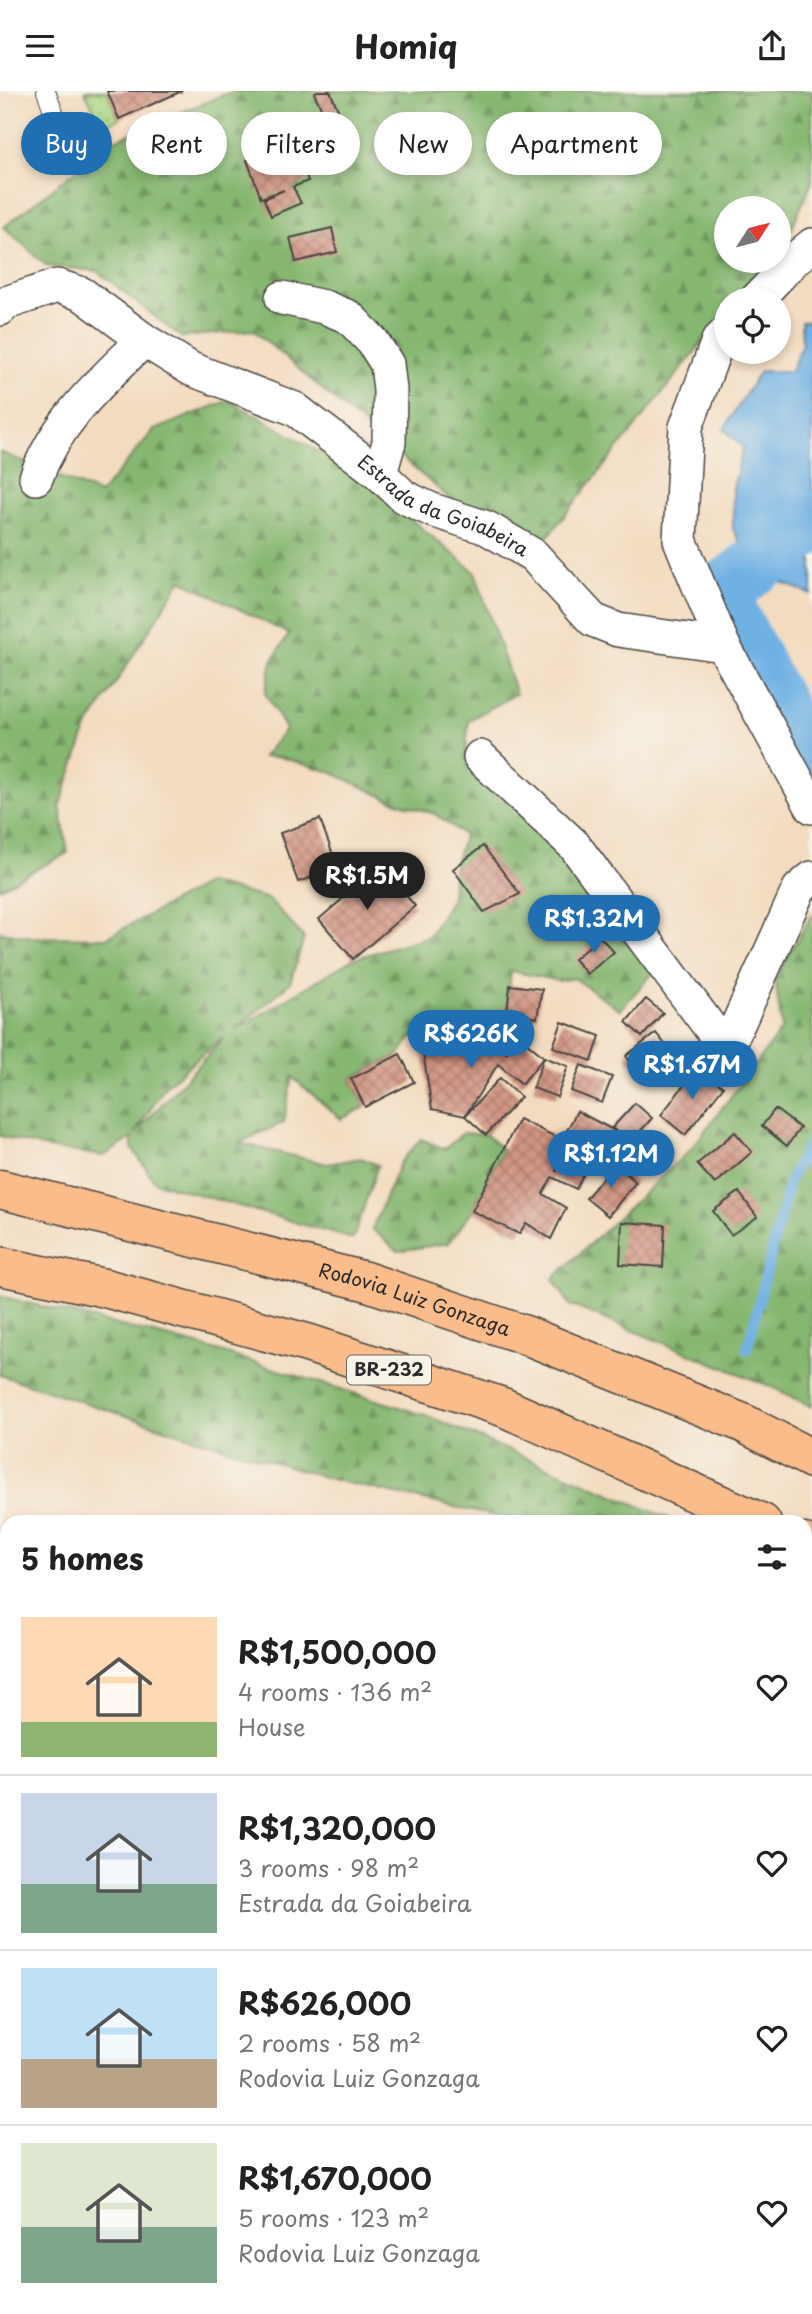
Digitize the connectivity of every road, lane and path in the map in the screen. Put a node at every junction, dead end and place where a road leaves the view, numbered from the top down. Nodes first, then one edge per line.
1 (46, 91) edge
2 (54, 112) edge
3 (812, 245) edge
4 (768, 287) edge
5 (282, 298) dead end
6 (0, 309) edge
7 (144, 340) junction
8 (714, 352) edge
9 (380, 474) junction
10 (36, 478) dead end
11 (723, 645) junction
12 (480, 757) dead end
13 (812, 807) edge
14 (812, 878) edge
15 (0, 1189) edge
16 (0, 1266) edge
17 (812, 1459) edge
18 (744, 1515) edge

1 - 2 lane
3 - 4 street
5 - 9 street
6 - 7 street, Estrada da Goiabeira
7 - 9 street, Estrada da Goiabeira
7 - 10 street
8 - 11 street
9 - 11 street, Estrada da Goiabeira
11 - 13 street
12 - 14 street
15 - 17 highway, Rodovia Luiz Gonzaga
16 - 18 highway, BR-232

